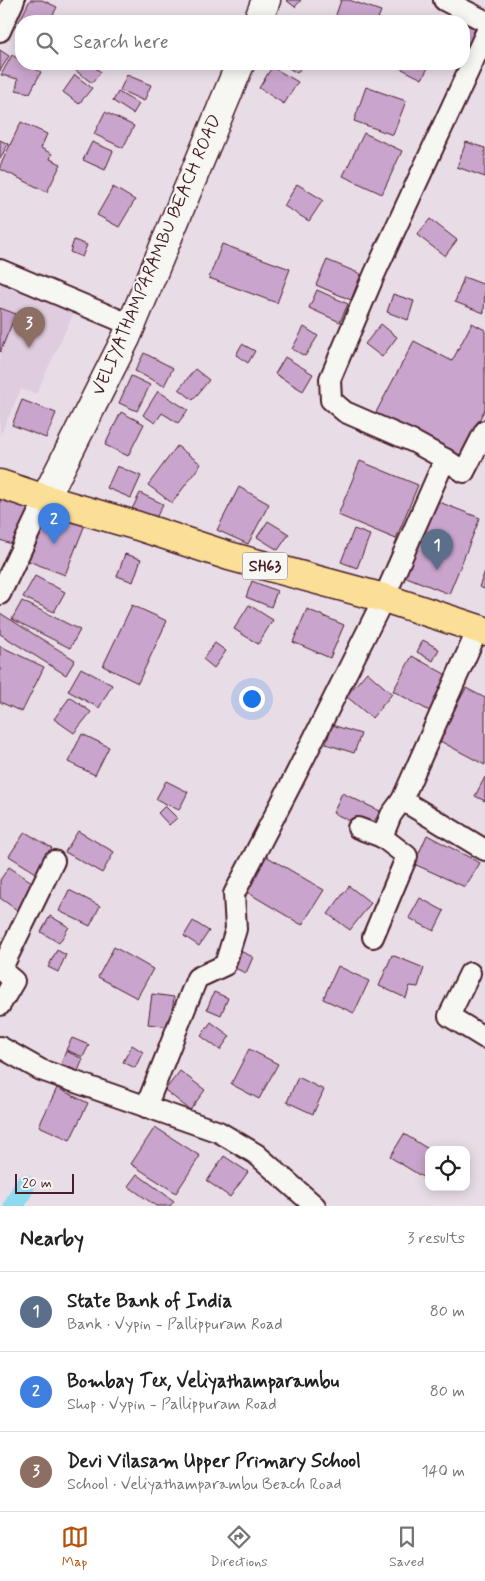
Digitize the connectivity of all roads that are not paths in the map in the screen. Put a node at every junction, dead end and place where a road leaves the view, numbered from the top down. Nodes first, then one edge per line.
1 (14, 0) edge
2 (266, 0) edge
3 (444, 0) edge
4 (260, 15) edge
5 (485, 21) edge
6 (0, 31) edge
7 (485, 35) edge
8 (470, 67) edge
9 (237, 70) edge
10 (469, 70) edge
11 (0, 270) edge
12 (131, 324) junction
13 (485, 431) edge
14 (445, 459) junction
15 (0, 484) edge
16 (45, 499) junction
17 (0, 594) edge
18 (384, 598) junction
19 (482, 630) edge
20 (402, 800) junction
21 (358, 828) dead end
22 (382, 837) junction
23 (485, 850) edge
24 (54, 861) dead end
25 (373, 937) dead end
26 (470, 973) dead end
27 (0, 1005) edge
28 (485, 1038) edge
29 (0, 1047) edge
30 (146, 1107) junction
31 (315, 1206) edge

1 - 6 street
2 - 4 main road
3 - 5 street
7 - 8 street
9 - 12 main road, VELIYATHAMPARAMBU BEACH ROAD
10 - 14 street
11 - 12 street
12 - 16 main road, VELIYATHAMPARAMBU BEACH ROAD
13 - 14 street
14 - 18 street
15 - 16 main road, SH63
16 - 17 street
16 - 18 main road, SH63
18 - 19 main road, SH63
18 - 30 street
19 - 20 street
20 - 22 street
20 - 23 street
21 - 22 street
22 - 25 street
24 - 27 street
26 - 28 street
29 - 30 street
30 - 31 street

